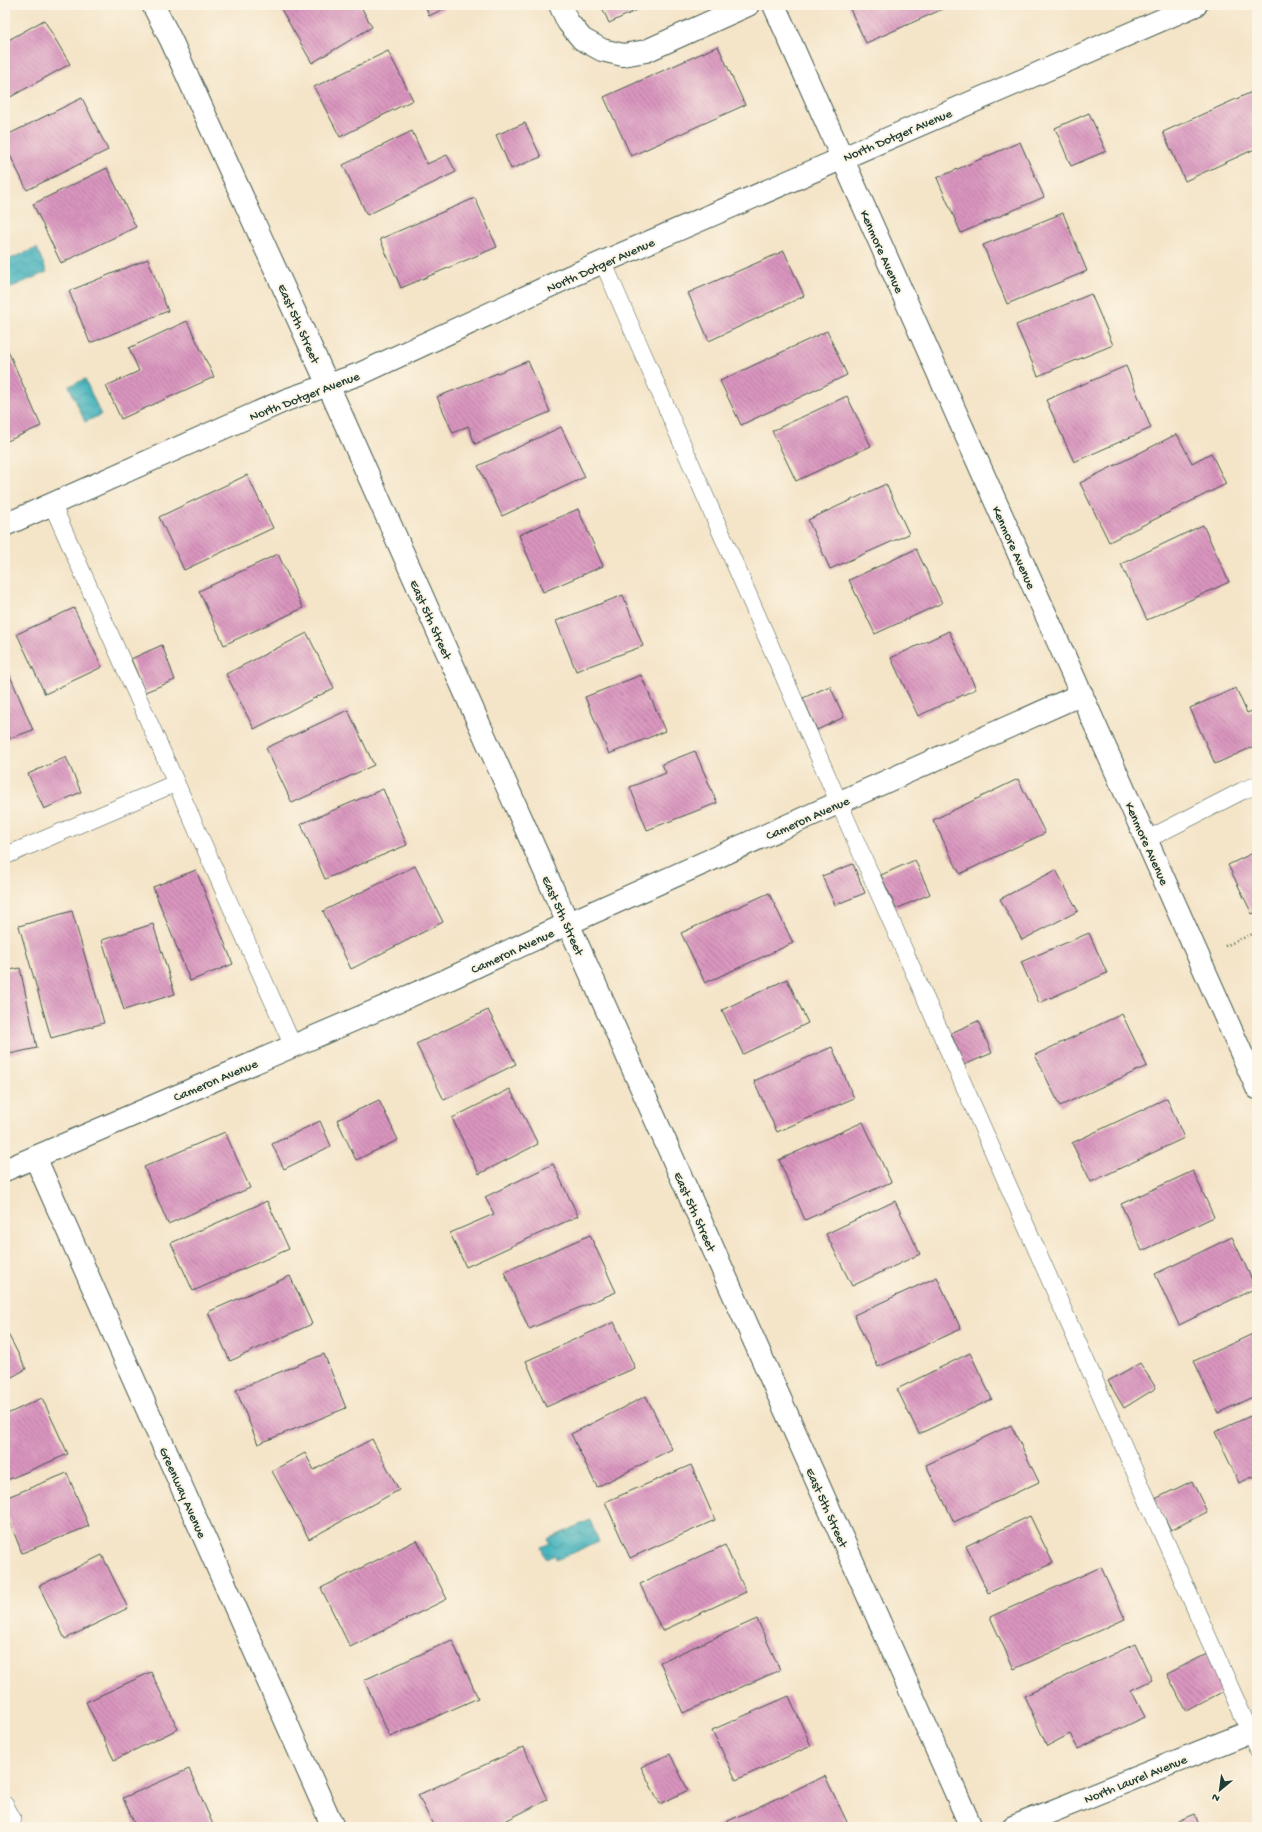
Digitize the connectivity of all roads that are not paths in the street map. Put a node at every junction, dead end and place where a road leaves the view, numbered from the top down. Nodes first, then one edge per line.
1 (153, 5) edge
2 (560, 5) edge
3 (748, 5) edge
4 (774, 5) edge
5 (1196, 5) edge
6 (842, 158) junction
7 (603, 262) junction
8 (328, 385) junction
9 (52, 504) junction
10 (5, 525) edge
11 (1082, 694) junction
12 (176, 784) junction
13 (1257, 785) edge
14 (839, 803) junction
15 (1146, 840) junction
16 (5, 856) edge
17 (567, 924) junction
18 (293, 1046) junction
19 (1257, 1088) edge
20 (35, 1157) junction
21 (5, 1170) edge
22 (1255, 1736) edge
23 (5, 1805) edge
24 (12, 1827) edge
25 (333, 1827) edge
26 (971, 1827) edge
27 (1014, 1827) edge

1 - 8 street, East 5th Street
2 - 3 street
4 - 6 street, Kenmore Avenue
5 - 6 street, North Dotger Avenue
6 - 7 street, North Dotger Avenue
6 - 11 street, Kenmore Avenue
7 - 8 street, North Dotger Avenue
7 - 14 lane
8 - 9 street, North Dotger Avenue
8 - 17 street, East 5th Street
9 - 10 street, North Dotger Avenue
9 - 12 lane
11 - 14 street, Cameron Avenue
11 - 15 street, Kenmore Avenue
12 - 16 lane
12 - 18 lane
13 - 15 lane
14 - 17 street, Cameron Avenue
14 - 22 lane
15 - 19 street, Kenmore Avenue
17 - 18 street, Cameron Avenue
17 - 26 street, East 5th Street
18 - 20 street, Cameron Avenue
20 - 21 street, Cameron Avenue
20 - 25 street, Greenway Avenue
22 - 27 street, North Laurel Avenue
23 - 24 lane

